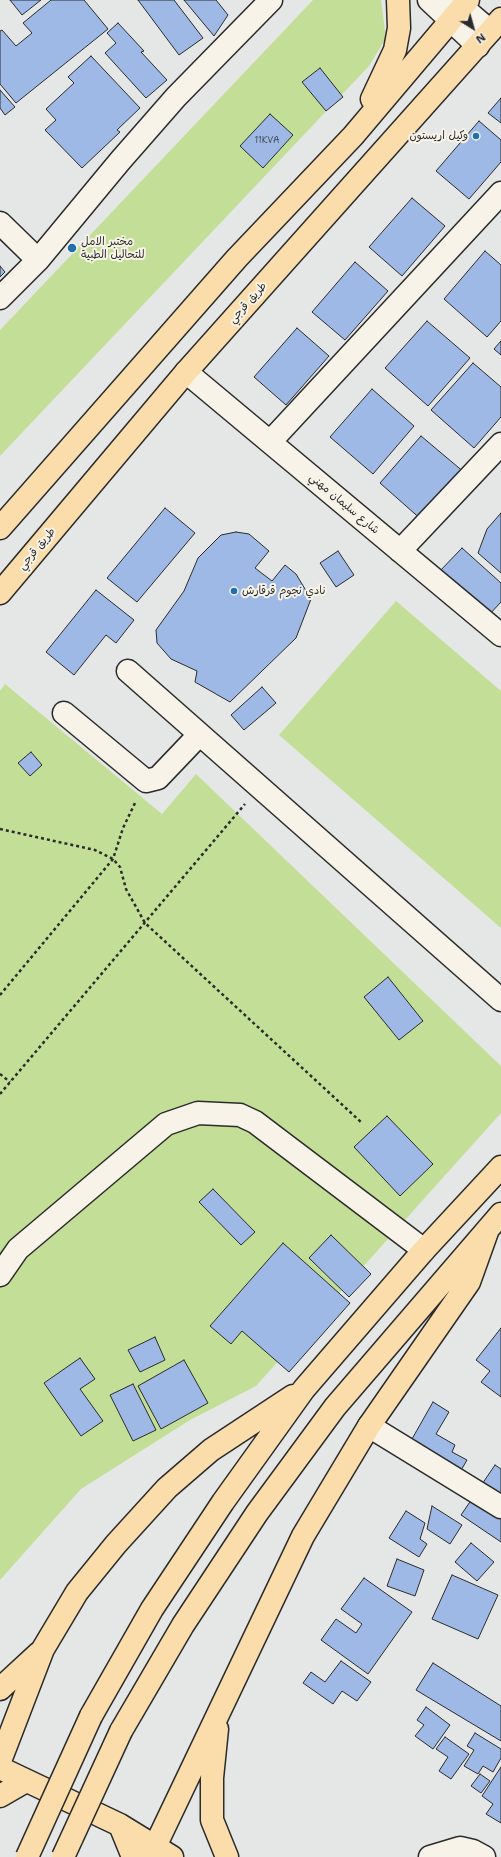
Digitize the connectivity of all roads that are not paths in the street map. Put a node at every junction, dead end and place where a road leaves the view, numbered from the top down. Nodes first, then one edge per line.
1 (271, 0) edge
2 (398, 0) edge
3 (429, 0) edge
4 (459, 7) edge
5 (490, 32) edge
6 (353, 136) junction
7 (501, 193) edge
8 (0, 223) edge
9 (38, 260) junction
10 (0, 298) edge
11 (186, 372) junction
12 (270, 442) junction
13 (501, 444) edge
14 (0, 528) edge
15 (400, 551) junction
16 (0, 593) edge
17 (501, 635) edge
18 (128, 672) dead end
19 (64, 713) dead end
20 (199, 735) junction
21 (501, 1000) edge
22 (501, 1167) edge
23 (494, 1222) edge
24 (424, 1250) junction
25 (0, 1275) edge
26 (304, 1389) junction
27 (369, 1426) junction
28 (501, 1507) edge
29 (43, 1649) junction
30 (0, 1689) edge
31 (219, 1712) junction
32 (0, 1761) edge
33 (0, 1768) edge
34 (26, 1781) junction
35 (0, 1796) edge
36 (120, 1826) junction
37 (159, 1854) edge
38 (27, 1857) edge
39 (64, 1857) edge
40 (133, 1857) edge
41 (226, 1857) edge
42 (430, 1857) edge
43 (484, 1857) edge

1 - 9 street
2 - 6 main road
3 - 4 street
4 - 5 street
4 - 6 main road
5 - 11 main road, طريق قرجي
6 - 14 main road
7 - 12 street
8 - 9 street
9 - 10 street
11 - 12 street, شارع سليمان مهني
11 - 16 main road, طريق قرجي
12 - 15 street, شارع سليمان مهني
13 - 15 street
15 - 17 street, شارع سليمان مهني
18 - 20 street
19 - 20 street
20 - 21 street
22 - 24 main road
23 - 27 main road
23 - 39 main road, bridge
24 - 25 street
24 - 26 main road
26 - 29 main road
26 - 38 main road, bridge
27 - 28 street
27 - 31 main road
29 - 30 main road
29 - 32 main road
31 - 37 main road
31 - 41 main road
33 - 34 main road
34 - 35 main road
34 - 36 main road
36 - 37 main road
36 - 40 main road
42 - 43 street

